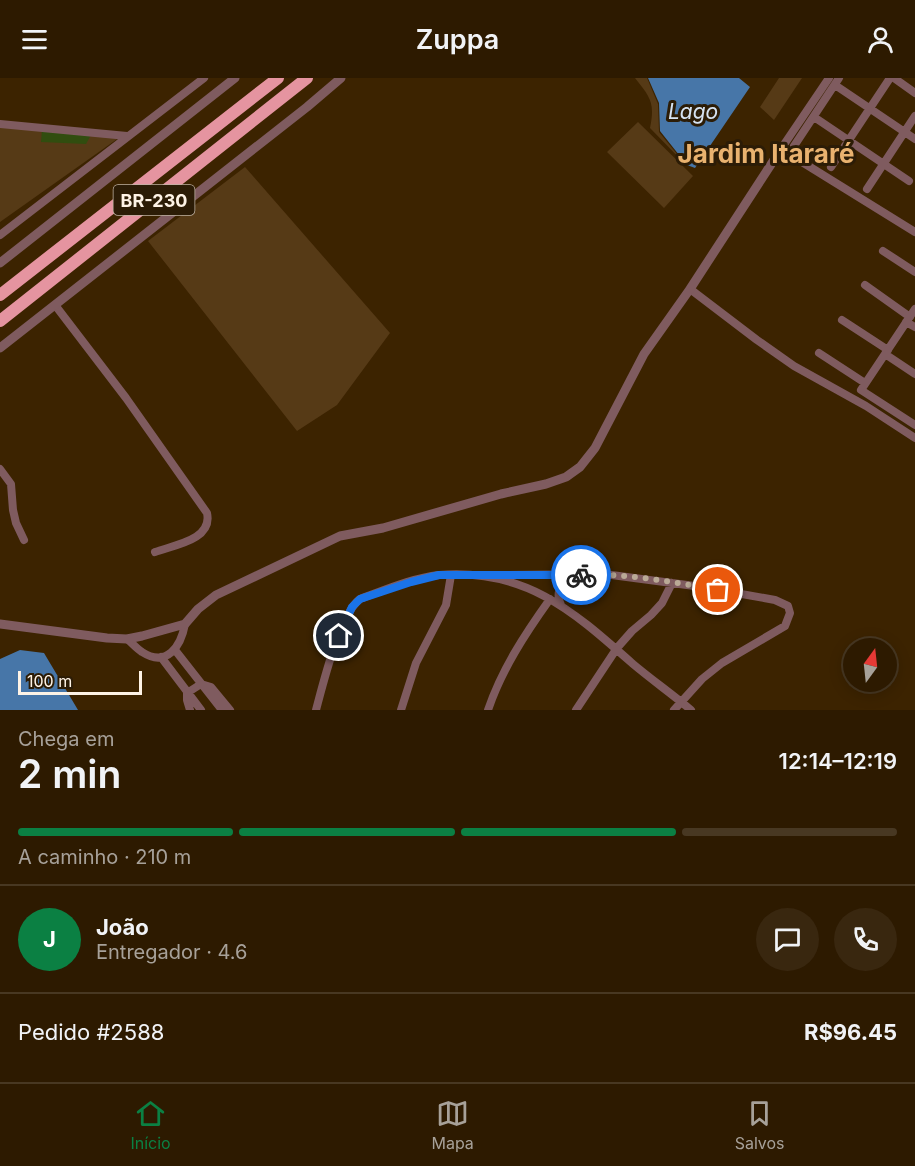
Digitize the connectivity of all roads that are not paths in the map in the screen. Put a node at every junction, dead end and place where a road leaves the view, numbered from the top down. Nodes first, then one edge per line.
1 (204, 78) edge
2 (235, 78) edge
3 (278, 78) edge
4 (308, 78) edge
5 (341, 78) edge
6 (892, 78) edge
7 (834, 80) edge
8 (915, 93) edge
9 (870, 109) junction
10 (814, 117) junction
11 (915, 117) edge
12 (0, 124) edge
13 (905, 132) junction
14 (127, 136) junction
15 (915, 139) edge
16 (849, 140) junction
17 (794, 146) dead end
18 (781, 149) junction
19 (884, 164) junction
20 (831, 168) dead end
21 (909, 181) dead end
22 (867, 189) dead end
23 (915, 232) edge
24 (0, 236) edge
25 (883, 251) dead end
26 (0, 263) edge
27 (915, 272) edge
28 (865, 285) dead end
29 (690, 289) junction
30 (0, 296) edge
31 (55, 305) junction
32 (915, 309) edge
33 (908, 319) junction
34 (842, 320) dead end
35 (0, 321) edge
36 (915, 327) edge
37 (0, 348) edge
38 (886, 352) junction
39 (819, 353) dead end
40 (915, 374) edge
41 (865, 383) junction
42 (915, 425) edge
43 (915, 438) edge
44 (0, 469) edge
45 (24, 540) dead end
46 (155, 552) dead end
47 (451, 575) junction
48 (485, 575) junction
49 (568, 576) junction
50 (672, 584) junction
51 (550, 599) junction
52 (561, 605) junction
53 (0, 624) edge
54 (185, 624) junction
55 (127, 639) junction
56 (617, 648) junction
57 (175, 650) junction
58 (161, 657) junction
59 (201, 684) junction
60 (187, 693) junction
61 (681, 701) junction
62 (190, 710) edge
63 (201, 710) edge
64 (222, 710) edge
65 (230, 710) edge
66 (316, 710) edge
67 (401, 710) edge
68 (488, 710) edge
69 (576, 710) edge
70 (674, 710) edge
71 (691, 710) edge

1 - 14 street
2 - 26 street
3 - 30 highway, BR-230
4 - 35 highway, BR-230
5 - 31 street
6 - 8 street
6 - 9 street
7 - 9 street
7 - 10 street
7 - 18 street
9 - 13 street
9 - 16 street
10 - 16 street
10 - 17 street
11 - 13 street
12 - 14 street
13 - 15 street
13 - 19 street
14 - 24 street
16 - 19 street
16 - 20 street
18 - 23 street
18 - 29 street
19 - 21 street
19 - 22 street
25 - 27 street
28 - 33 street
29 - 43 street
29 - 54 street
31 - 37 street
31 - 46 street
32 - 33 street
33 - 36 street
33 - 38 street
34 - 38 street
38 - 40 street
38 - 41 street
39 - 41 street
41 - 42 street
44 - 45 street
47 - 48 street
47 - 66 street
47 - 67 street
48 - 49 street
48 - 51 street
49 - 50 street
49 - 52 street
50 - 56 street
50 - 61 street
51 - 52 street
51 - 68 street
52 - 56 street
53 - 55 street
54 - 55 street
54 - 57 street
55 - 58 street
56 - 61 street
56 - 69 street
57 - 58 street
57 - 59 street
58 - 60 street
59 - 60 street
59 - 64 street
59 - 65 street
60 - 62 street
60 - 63 street
61 - 70 street
61 - 71 street

